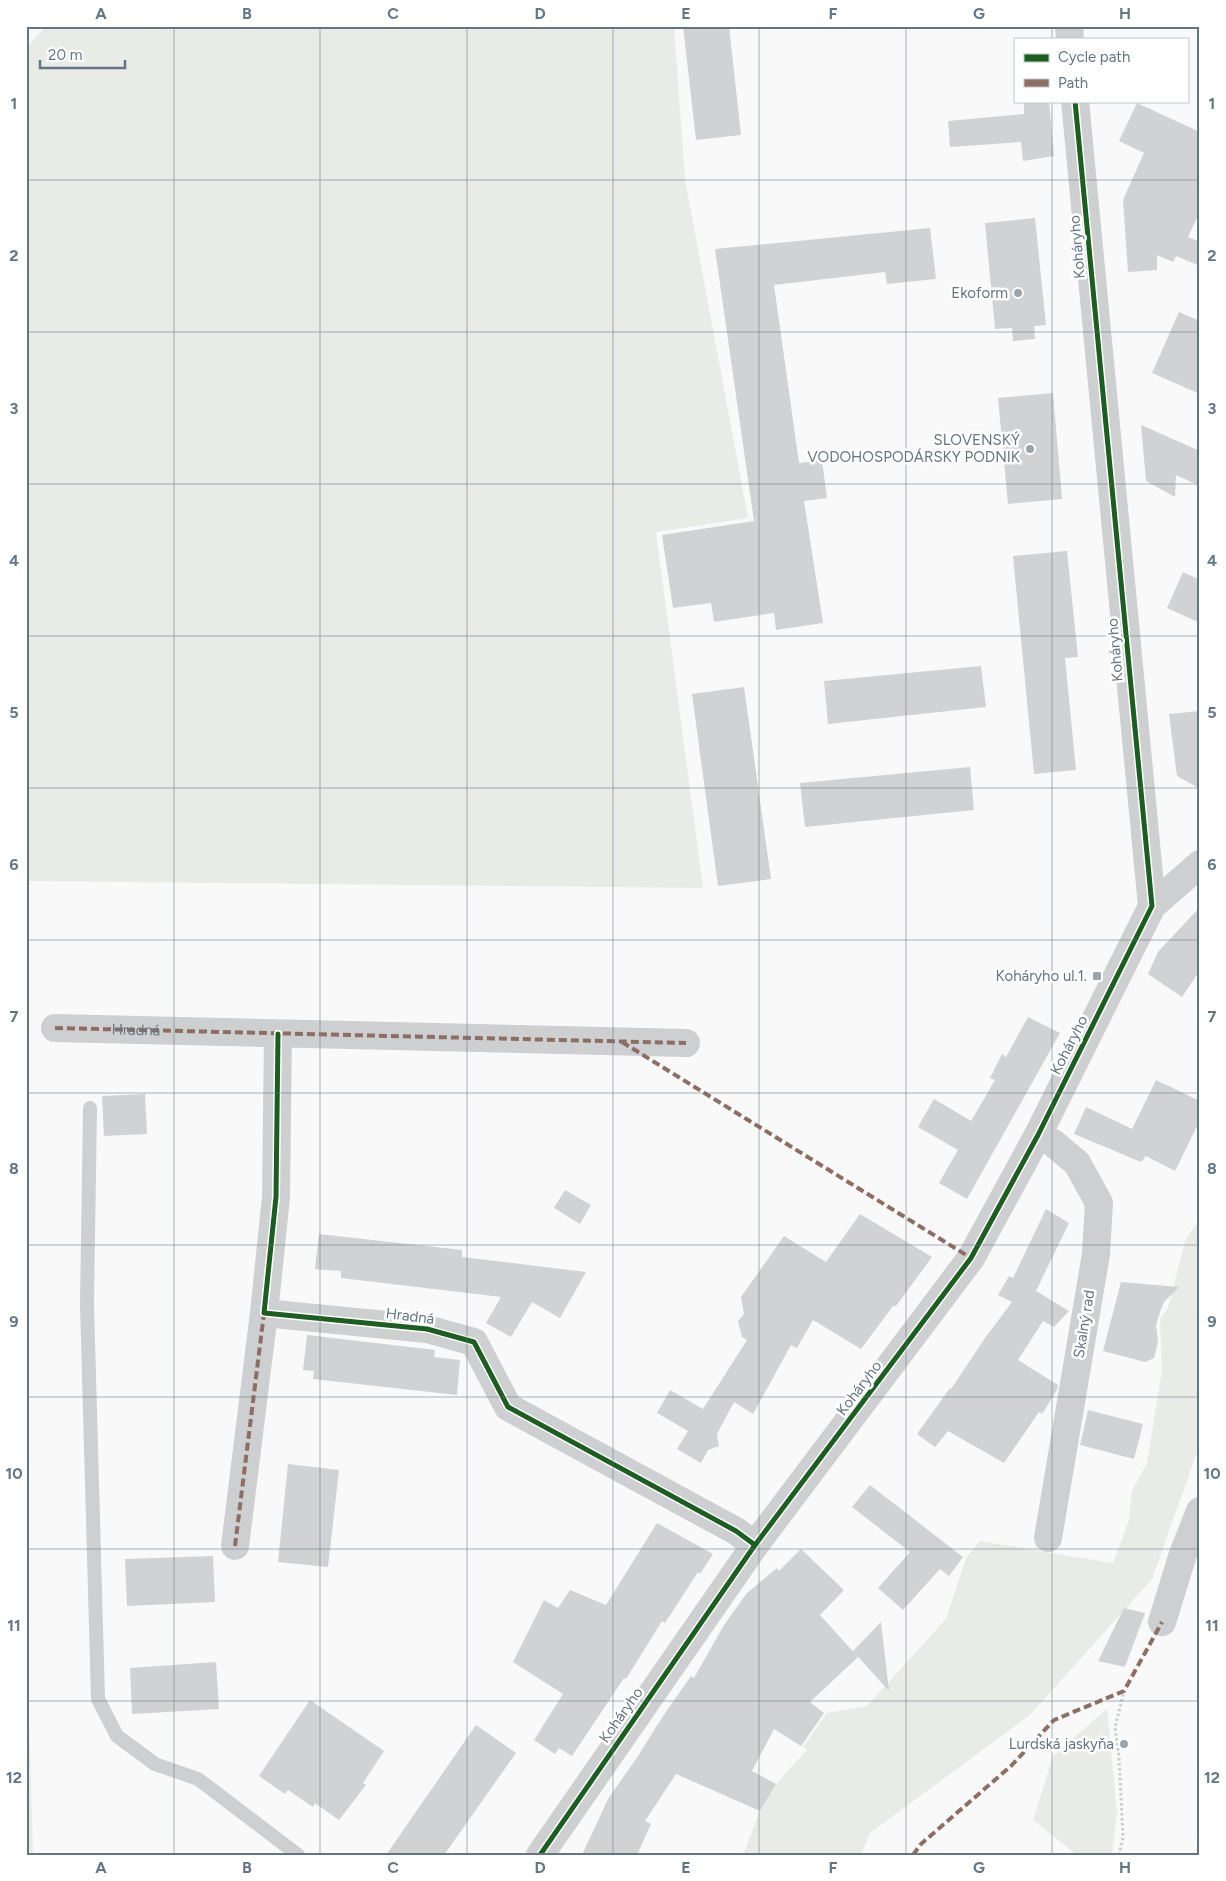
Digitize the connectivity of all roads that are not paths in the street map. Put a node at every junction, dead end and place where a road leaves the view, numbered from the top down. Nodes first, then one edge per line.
1 (1075, 102) edge
2 (1200, 864) edge
3 (1152, 906) junction
4 (55, 1028) dead end
5 (278, 1034) junction
6 (686, 1043) dead end
7 (90, 1108) dead end
8 (1038, 1135) junction
9 (264, 1313) junction
10 (1200, 1510) edge
11 (1048, 1538) dead end
12 (755, 1545) junction
13 (235, 1546) dead end
14 (1162, 1622) dead end
15 (298, 1855) edge
16 (540, 1855) edge

1 - 3 street, Koháryho
2 - 3 street
3 - 8 street, Koháryho
4 - 5 street, Hradná
5 - 6 street, Hradná
5 - 9 street
7 - 15 lane
8 - 11 street, Skalný rad
8 - 12 street, Koháryho
9 - 12 street, Hradná
9 - 13 street
10 - 14 street
12 - 16 street, Koháryho

